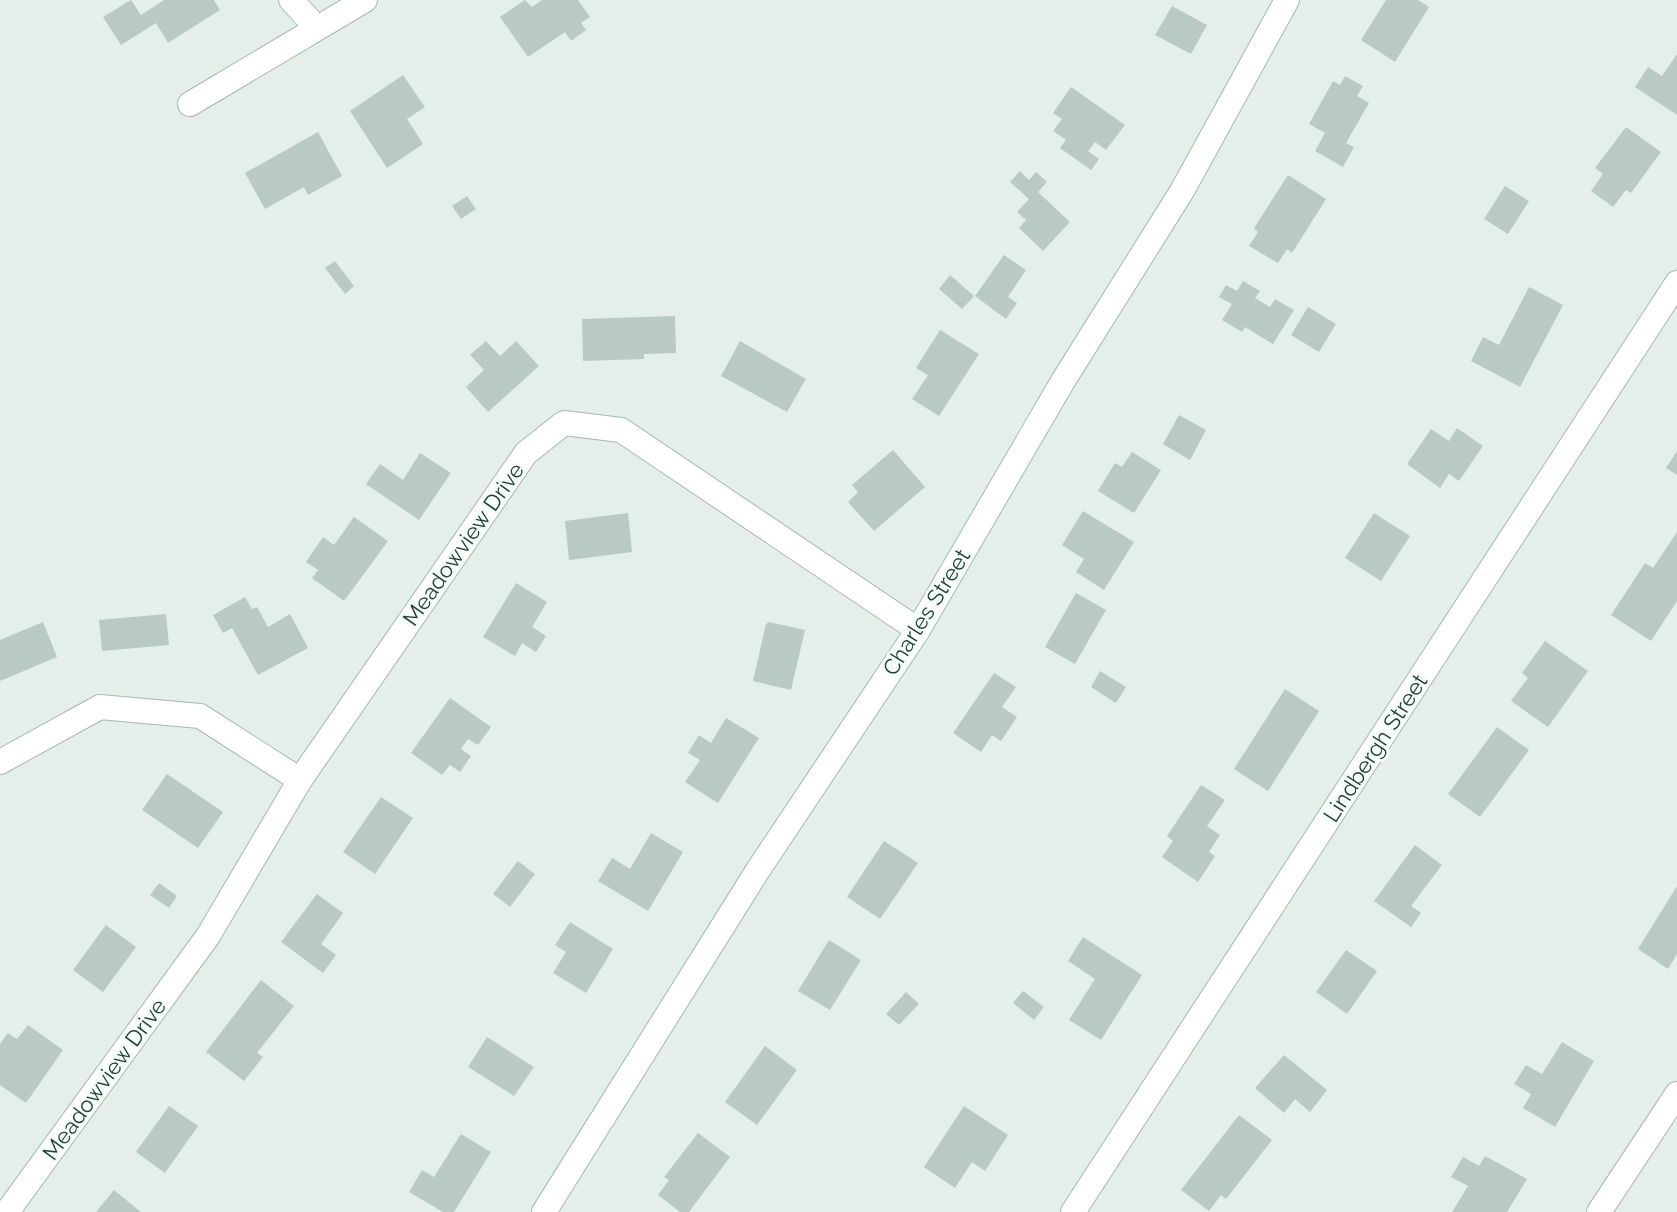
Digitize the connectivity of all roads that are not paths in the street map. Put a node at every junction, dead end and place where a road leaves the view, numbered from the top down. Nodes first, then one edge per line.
1 (291, 0) edge
2 (365, 0) edge
3 (1287, 0) edge
4 (317, 28) junction
5 (190, 104) dead end
6 (1677, 283) edge
7 (918, 630) junction
8 (0, 762) edge
9 (300, 780) junction
10 (1677, 1094) edge
11 (7, 1212) edge
12 (544, 1212) edge
13 (1073, 1212) edge
14 (1599, 1212) edge

1 - 4 street
2 - 4 street
3 - 7 street, Charles Street
4 - 5 street
6 - 13 street, Lindbergh Street
7 - 9 street, Meadowview Drive
7 - 12 street, Charles Street
8 - 9 street
9 - 11 street, Meadowview Drive
10 - 14 street

